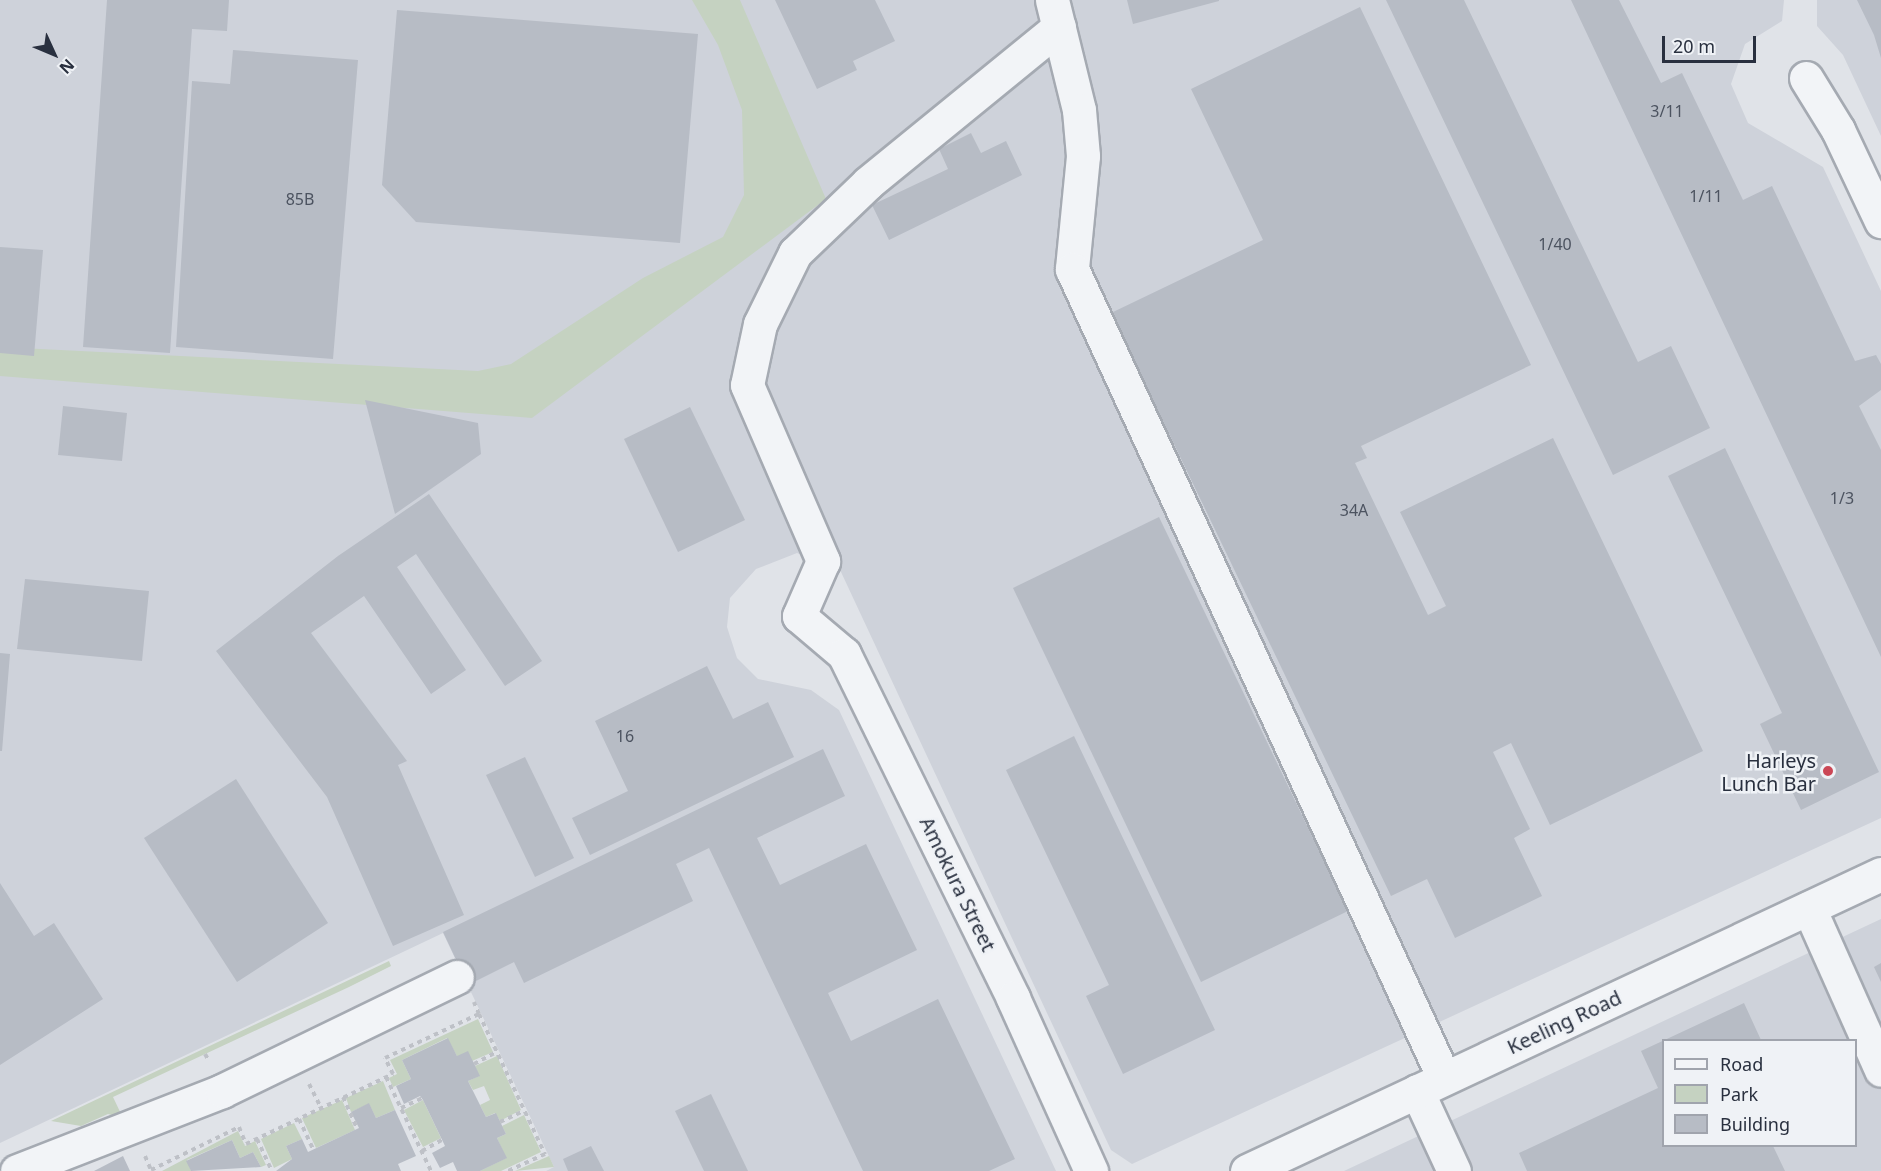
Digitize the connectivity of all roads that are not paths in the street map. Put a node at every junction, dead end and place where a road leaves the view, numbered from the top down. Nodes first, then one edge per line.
1 (1056, 14) edge
2 (1806, 78) dead end
3 (1881, 220) edge
4 (1881, 874) edge
5 (1809, 908) junction
6 (457, 977) road end
7 (1881, 1070) edge
8 (1431, 1085) junction
9 (17, 1171) edge
10 (1091, 1171) edge
11 (1247, 1171) edge
12 (1454, 1171) edge

1 - 8 street
1 - 10 street, Amokura Street
2 - 3 street
4 - 5 street, Keeling Road
5 - 7 street
5 - 8 street, Keeling Road
6 - 9 street
8 - 11 street, Keeling Road
8 - 12 street

